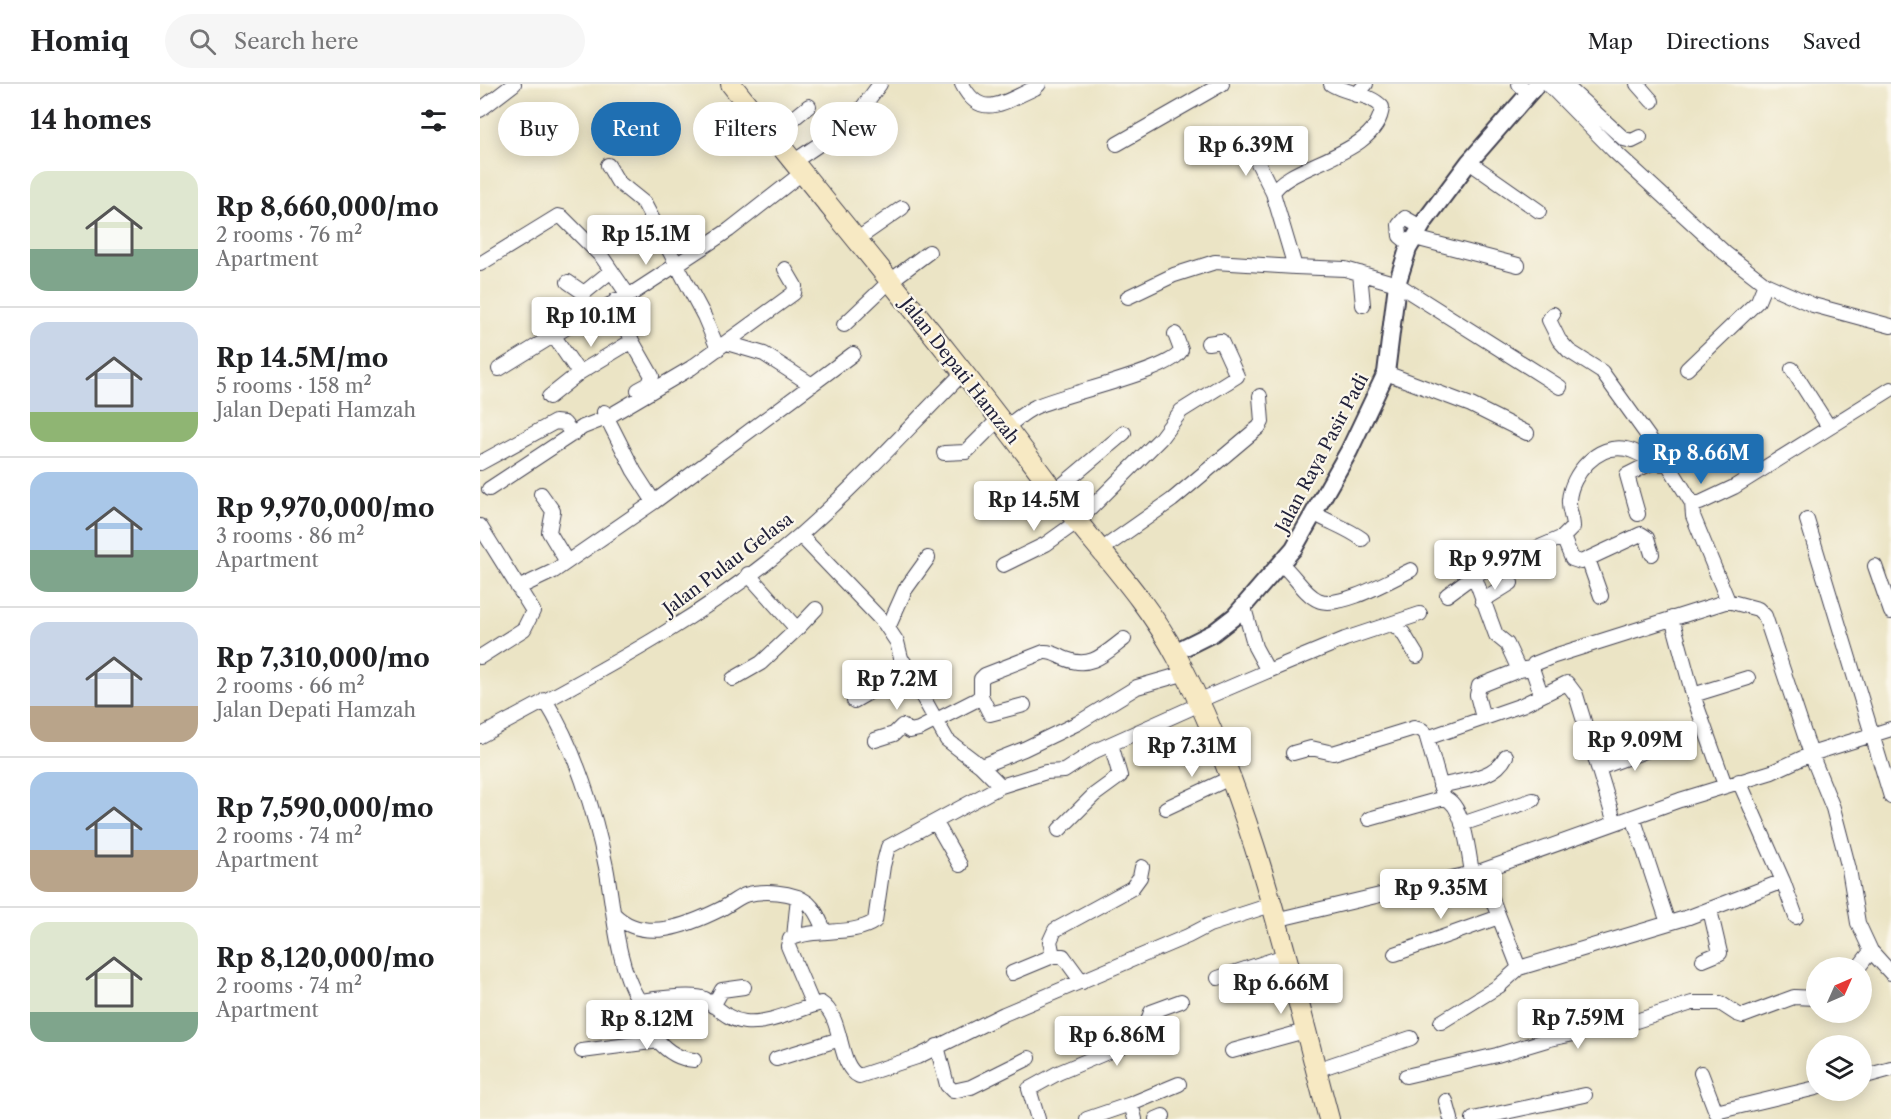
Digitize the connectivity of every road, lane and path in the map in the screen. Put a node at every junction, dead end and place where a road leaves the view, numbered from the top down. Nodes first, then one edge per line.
1 (731, 84) edge
2 (880, 84) edge
3 (962, 84) edge
4 (1039, 84) edge
5 (1222, 84) edge
6 (1331, 84) edge
7 (1366, 84) edge
8 (1548, 84) edge
9 (1564, 84) edge
10 (1637, 84) edge
11 (506, 86) edge
12 (1528, 87) edge
13 (1356, 95) junction
14 (1652, 101) dead end
15 (745, 102) edge
16 (809, 106) dead end
17 (480, 110) edge
18 (798, 115) edge
19 (1640, 137) dead end
20 (1117, 144) dead end
21 (1249, 145) dead end
22 (788, 156) edge
23 (1469, 162) junction
24 (608, 165) dead end
25 (797, 168) junction
26 (1273, 193) junction
27 (902, 208) dead end
28 (1539, 211) dead end
29 (1416, 236) junction
30 (856, 240) junction
31 (929, 252) dead end
32 (480, 264) edge
33 (676, 265) junction
34 (1518, 265) dead end
35 (1295, 267) junction
36 (784, 269) dead end
37 (611, 271) junction
38 (1360, 273) junction
39 (568, 282) dead end
40 (890, 282) junction
41 (1397, 284) junction
42 (1765, 284) junction
43 (1128, 297) dead end
44 (622, 298) junction
45 (1363, 305) dead end
46 (1553, 314) dead end
47 (844, 325) dead end
48 (1891, 326) edge
49 (1175, 334) dead end
50 (553, 335) junction
51 (632, 341) junction
52 (1208, 343) dead end
53 (722, 346) junction
54 (852, 354) dead end
55 (499, 369) dead end
56 (1687, 369) dead end
57 (1792, 369) dead end
58 (579, 373) junction
59 (1386, 373) junction
60 (962, 374) junction
61 (812, 385) junction
62 (1560, 387) dead end
63 (1891, 389) edge
64 (1260, 396) dead end
65 (549, 397) dead end
66 (606, 418) junction
67 (1002, 424) junction
68 (1829, 427) junction
69 (1124, 433) dead end
70 (573, 434) junction
71 (1527, 434) dead end
72 (944, 453) dead end
73 (1653, 462) junction
74 (480, 463) edge
75 (1668, 464) junction
76 (489, 489) dead end
77 (1054, 492) junction
78 (541, 494) dead end
79 (654, 502) junction
80 (1692, 503) junction
81 (1315, 514) junction
82 (1638, 514) dead end
83 (1807, 520) dead end
84 (1078, 521) junction
85 (480, 526) edge
86 (800, 535) junction
87 (1563, 537) junction
88 (1362, 539) dead end
89 (1101, 550) junction
90 (1652, 554) dead end
91 (928, 558) dead end
92 (1588, 559) junction
93 (567, 562) junction
94 (1281, 564) junction
95 (1003, 565) dead end
96 (1875, 566) dead end
97 (1411, 570) dead end
98 (748, 574) junction
99 (1474, 575) junction
100 (1511, 583) dead end
101 (519, 588) junction
102 (1447, 595) dead end
103 (1601, 596) dead end
104 (1482, 601) junction
105 (1728, 601) junction
106 (1244, 608) junction
107 (816, 609) dead end
108 (1891, 612) edge
109 (1420, 614) dead end
110 (1672, 618) junction
111 (1394, 625) junction
112 (888, 628) junction
113 (797, 629) junction
114 (1124, 639) dead end
115 (1175, 652) junction
116 (1417, 656) dead end
117 (480, 657) edge
118 (904, 662) junction
119 (1525, 669) junction
120 (1268, 671) junction
121 (1186, 673) junction
122 (1749, 678) dead end
123 (733, 679) dead end
124 (1541, 694) junction
125 (1693, 695) junction
126 (981, 696) junction
127 (545, 700) junction
128 (854, 701) dead end
129 (1199, 703) junction
130 (1024, 705) dead end
131 (1483, 718) junction
132 (935, 719) junction
133 (1891, 729) edge
134 (480, 736) edge
135 (1871, 736) junction
136 (1427, 738) junction
137 (875, 740) dead end
138 (1111, 744) junction
139 (1659, 746) dead end
140 (1293, 753) dead end
141 (1811, 754) junction
142 (1506, 756) dead end
143 (981, 766) junction
144 (1599, 768) junction
145 (1232, 777) junction
146 (1732, 783) junction
147 (1001, 786) junction
148 (1442, 792) junction
149 (1891, 797) edge
150 (1533, 800) dead end
151 (1166, 808) dead end
152 (1633, 817) junction
153 (1369, 819) dead end
154 (936, 823) junction
155 (1462, 824) junction
156 (1616, 824) junction
157 (1059, 830) dead end
158 (960, 865) dead end
159 (1142, 867) dead end
160 (1477, 872) junction
161 (1783, 881) junction
162 (798, 897) junction
163 (1272, 908) junction
164 (1710, 910) junction
165 (615, 914) junction
166 (1499, 916) junction
167 (1796, 917) dead end
168 (1668, 922) junction
169 (824, 930) junction
170 (794, 937) junction
171 (1395, 954) dead end
172 (1881, 955) edge
173 (1053, 956) junction
174 (1285, 956) junction
175 (1703, 960) dead end
176 (1519, 968) junction
177 (1891, 972) edge
178 (1012, 973) dead end
179 (1218, 978) dead end
180 (1082, 982) junction
181 (744, 987) dead end
182 (1806, 998) edge
183 (641, 1001) junction
184 (1181, 1001) dead end
185 (813, 1005) junction
186 (713, 1006) junction
187 (1441, 1022) dead end
188 (1305, 1031) junction
189 (1411, 1038) dead end
190 (840, 1039) junction
191 (659, 1041) junction
192 (937, 1046) junction
193 (582, 1051) dead end
194 (1232, 1051) dead end
195 (1029, 1058) dead end
196 (777, 1059) dead end
197 (694, 1060) dead end
198 (1891, 1069) edge
199 (1316, 1070) junction
200 (1701, 1073) dead end
201 (1872, 1074) edge
202 (1406, 1076) dead end
203 (1179, 1084) dead end
204 (1806, 1091) edge
205 (1585, 1095) dead end
206 (1446, 1101) dead end
207 (1131, 1104) junction
208 (1717, 1116) edge
209 (1038, 1119) edge
210 (1086, 1119) edge
211 (1135, 1119) edge
212 (1329, 1119) edge
213 (1450, 1119) edge
214 (1473, 1119) edge

1 - 15 main road, Jalan Depati Hamzah
2 - 25 street
3 - 4 street
5 - 20 street
6 - 13 street
7 - 13 street
8 - 42 street
9 - 19 street
10 - 14 street
11 - 17 street
12 - 23 street, Jalan Raya Pasir Padi
13 - 26 street
16 - 18 street
21 - 26 street
22 - 25 main road, Jalan Depati Hamzah
23 - 28 street
23 - 29 street, Jalan Raya Pasir Padi
24 - 33 street
25 - 30 main road, Jalan Depati Hamzah
25 - 33 street
26 - 35 street
27 - 30 street
29 - 34 street
29 - 41 street, Jalan Raya Pasir Padi
30 - 40 main road, Jalan Depati Hamzah
31 - 40 street
32 - 37 street
33 - 44 street
33 - 53 street
35 - 38 street
35 - 43 street
36 - 53 street
37 - 39 street
37 - 44 street
38 - 41 street
38 - 45 street
40 - 47 street
40 - 60 main road, Jalan Depati Hamzah
41 - 59 street, Jalan Raya Pasir Padi
41 - 62 street
42 - 48 street
42 - 56 street
44 - 50 street
44 - 51 street
46 - 75 street
49 - 67 street
50 - 55 street
50 - 58 street
51 - 58 street
51 - 66 street
52 - 84 street
53 - 61 street
53 - 66 street
54 - 61 street
57 - 68 street
58 - 65 street
59 - 71 street
59 - 81 street, Jalan Raya Pasir Padi
60 - 67 main road, Jalan Depati Hamzah
60 - 86 street, Jalan Pulau Gelasa
61 - 79 street
63 - 68 street
64 - 89 street
66 - 70 street
66 - 79 street
67 - 72 street
67 - 77 main road, Jalan Depati Hamzah
68 - 80 street
69 - 77 street
70 - 74 street
70 - 76 street
73 - 75 street
73 - 82 street
73 - 87 street
75 - 80 street
77 - 84 main road, Jalan Depati Hamzah
78 - 93 street
79 - 93 street
80 - 105 street
81 - 88 street
81 - 94 street, Jalan Raya Pasir Padi
83 - 135 street
84 - 89 main road, Jalan Depati Hamzah
84 - 95 street
85 - 101 street
86 - 98 street, Jalan Pulau Gelasa
86 - 112 street
87 - 92 street
87 - 99 street
89 - 115 main road, Jalan Depati Hamzah
90 - 92 street
91 - 112 street
92 - 103 street
93 - 101 street
94 - 97 street
94 - 106 street, Jalan Raya Pasir Padi
96 - 108 street
98 - 113 street
98 - 127 street, Jalan Pulau Gelasa
99 - 102 street
99 - 104 street
100 - 104 street
101 - 117 street
104 - 119 street
105 - 110 street
105 - 141 street
106 - 115 street, Jalan Raya Pasir Padi
106 - 120 street
107 - 113 street
109 - 111 street
110 - 119 street
110 - 125 street
111 - 116 street
111 - 120 street
112 - 118 street
113 - 123 street
114 - 126 street
115 - 121 main road, Jalan Depati Hamzah
118 - 128 street
118 - 132 street
119 - 124 street
119 - 131 street
120 - 129 street
121 - 129 main road, Jalan Depati Hamzah
121 - 143 street
122 - 125 street
124 - 131 street
124 - 144 street
125 - 146 street
126 - 130 street
126 - 132 street
127 - 134 street, Jalan Pulau Gelasa
127 - 165 street
129 - 138 street
129 - 145 main road, Jalan Depati Hamzah
131 - 136 street
132 - 137 street
132 - 143 street
133 - 135 street
135 - 141 street
135 - 149 street
136 - 140 street
136 - 148 street
138 - 147 street
138 - 157 street
139 - 144 street
141 - 146 street
141 - 172 street
142 - 148 street
143 - 147 street
144 - 156 street
145 - 151 street
145 - 163 main road, Jalan Depati Hamzah
146 - 152 street
146 - 161 street
147 - 154 street
148 - 153 street
148 - 155 street
150 - 155 street
152 - 156 street
152 - 168 street
154 - 158 street
154 - 169 street
155 - 160 street
156 - 160 street
159 - 173 street
160 - 163 street
160 - 166 street
161 - 164 street
161 - 167 street
162 - 165 street
162 - 169 street
162 - 170 street
163 - 174 main road, Jalan Depati Hamzah
163 - 180 street
164 - 168 street
164 - 175 street
165 - 183 street
166 - 171 street
166 - 176 street
168 - 176 street
169 - 170 street
170 - 185 street
172 - 177 street
173 - 178 street
173 - 180 street
174 - 179 street
174 - 188 main road, Jalan Depati Hamzah
176 - 187 street
180 - 192 street
181 - 186 street
182 - 202 street
183 - 186 street
183 - 191 street
184 - 209 street
185 - 186 street
185 - 190 street
188 - 194 street
188 - 199 main road, Jalan Depati Hamzah
189 - 199 street
190 - 192 street
190 - 196 street
191 - 193 street
191 - 197 street
192 - 195 street
198 - 201 street
199 - 212 main road, Jalan Depati Hamzah
200 - 208 street
203 - 207 street
204 - 208 street
205 - 214 street
206 - 213 street
207 - 210 street
207 - 211 street

